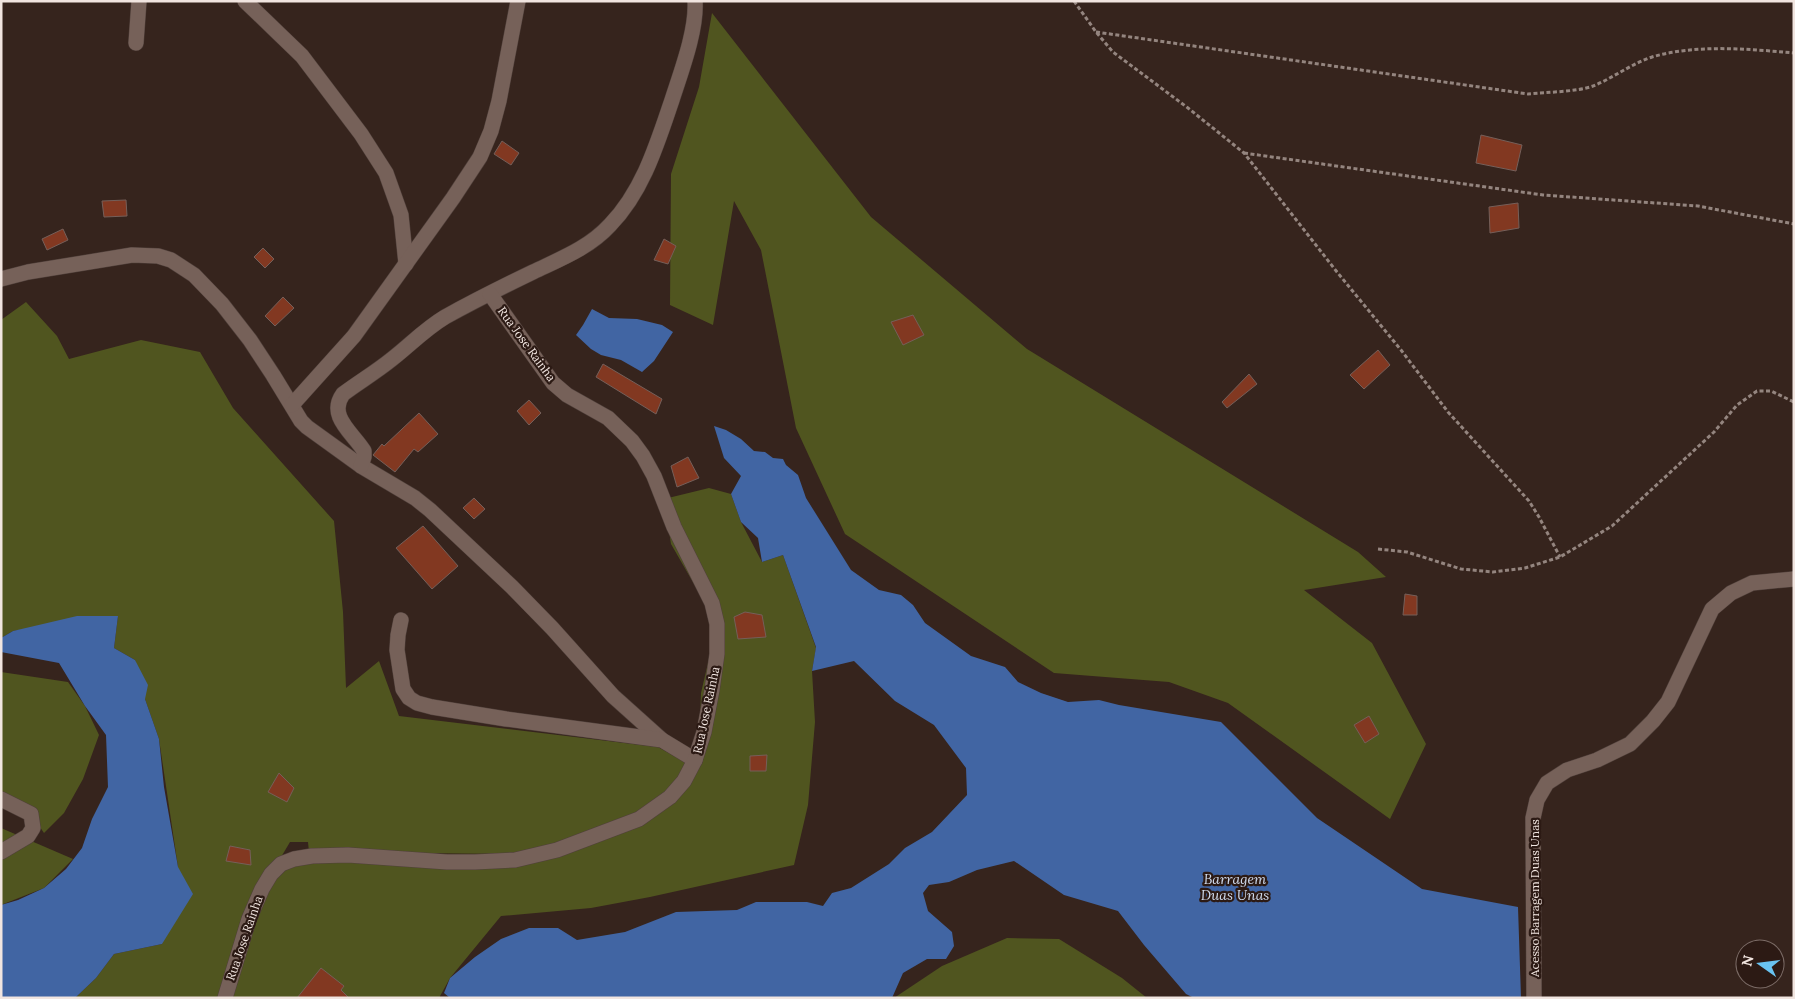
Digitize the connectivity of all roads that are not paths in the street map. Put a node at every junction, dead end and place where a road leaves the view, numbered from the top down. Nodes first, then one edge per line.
1 (139, 1) edge
2 (244, 1) edge
3 (518, 1) edge
4 (695, 1) edge
5 (136, 43) dead end
6 (406, 264) junction
7 (1, 279) edge
8 (490, 294) junction
9 (292, 404) junction
10 (361, 466) junction
11 (1794, 579) edge
12 (402, 620) dead end
13 (662, 740) junction
14 (695, 760) junction
15 (1, 799) edge
16 (1, 852) edge
17 (224, 998) edge
18 (1534, 998) edge

1 - 5 street
2 - 6 street
3 - 6 street
4 - 8 street, Rua Jose Rainha
6 - 9 street
7 - 9 street
8 - 10 street, Rua Jose Rainha
8 - 14 street, Rua Jose Rainha
9 - 10 street
10 - 13 street
11 - 18 street, Acesso Barragem Duas Unas
12 - 13 street
13 - 14 street
14 - 17 street, Rua Jose Rainha
15 - 16 street

